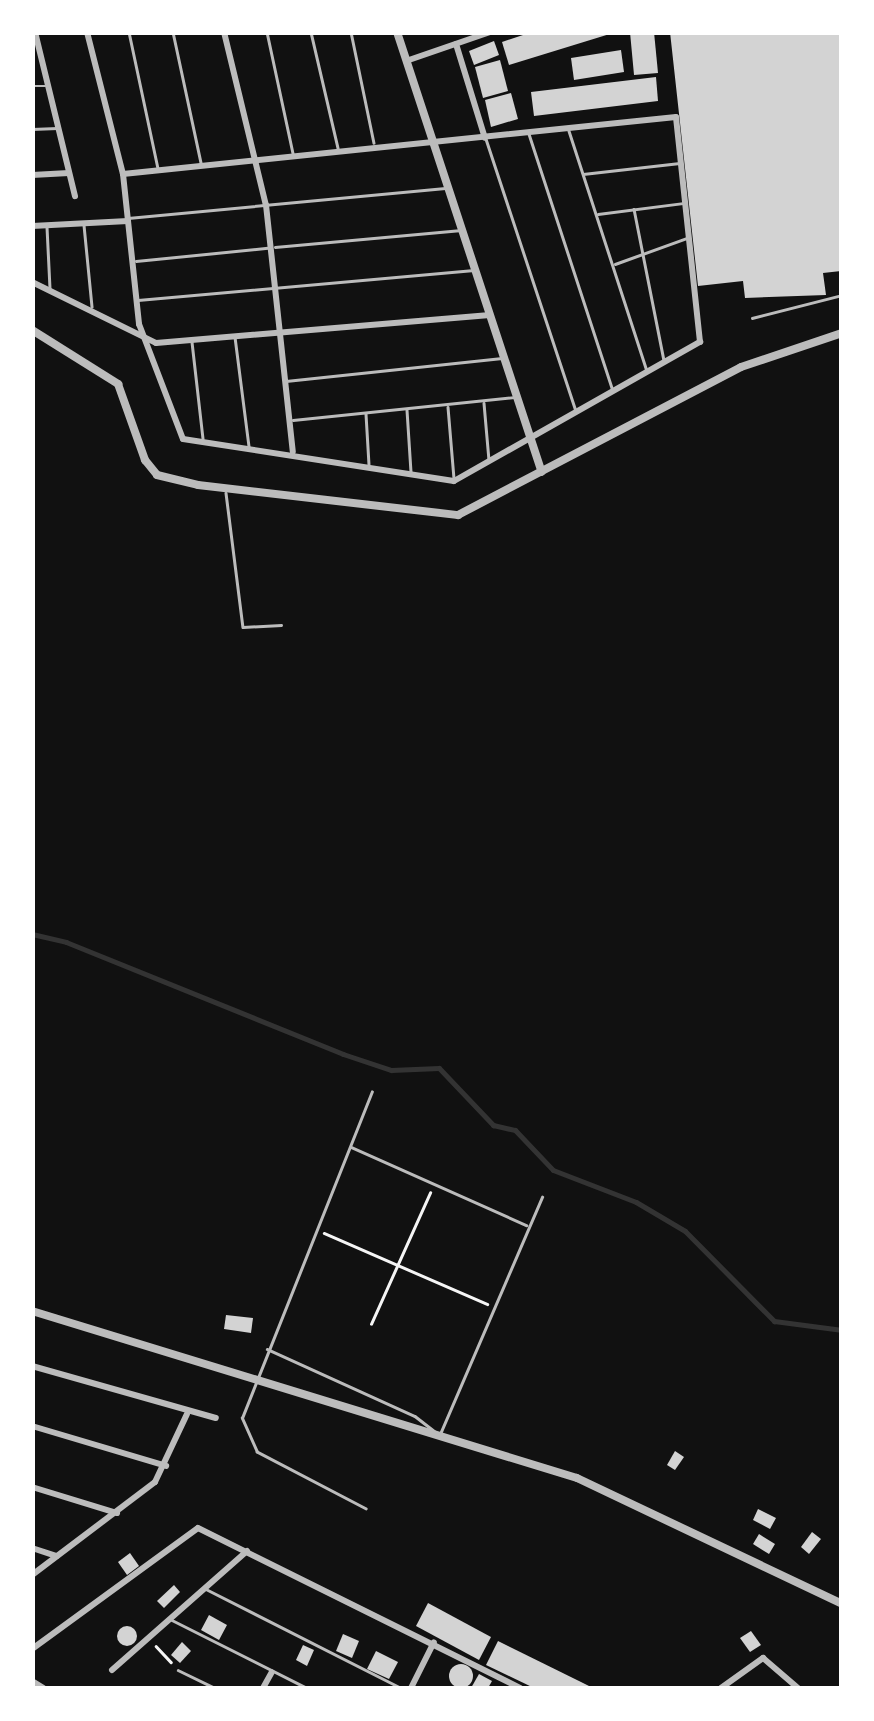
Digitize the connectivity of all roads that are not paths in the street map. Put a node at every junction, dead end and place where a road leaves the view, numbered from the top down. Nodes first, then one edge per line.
1 (36, 32) edge
2 (87, 32) edge
3 (129, 32) edge
4 (173, 32) edge
5 (224, 32) edge
6 (266, 32) edge
7 (311, 32) edge
8 (350, 32) edge
9 (397, 32) edge
10 (452, 32) edge
11 (490, 32) edge
12 (456, 44) junction
13 (36, 45) edge
14 (406, 61) junction
15 (32, 86) edge
16 (48, 86) junction
17 (58, 128) junction
18 (32, 129) edge
19 (568, 130) junction
20 (529, 133) junction
21 (486, 138) junction
22 (436, 145) junction
23 (376, 150) junction
24 (339, 153) junction
25 (294, 156) junction
26 (255, 161) junction
27 (681, 162) junction
28 (202, 166) junction
29 (159, 171) junction
30 (70, 173) junction
31 (123, 174) junction
32 (583, 174) junction
33 (32, 175) edge
34 (450, 188) junction
35 (75, 196) dead end
36 (685, 203) junction
37 (266, 206) junction
38 (634, 210) junction
39 (596, 214) junction
40 (128, 220) junction
41 (84, 224) junction
42 (32, 226) edge
43 (47, 226) junction
44 (463, 230) junction
45 (689, 238) junction
46 (270, 248) junction
47 (647, 253) junction
48 (133, 261) junction
49 (613, 265) junction
50 (475, 270) junction
51 (32, 282) edge
52 (275, 289) junction
53 (50, 291) junction
54 (842, 296) edge
55 (137, 300) junction
56 (92, 314) junction
57 (490, 315) junction
58 (752, 318) dead end
59 (32, 330) edge
60 (280, 332) junction
61 (842, 333) edge
62 (234, 336) junction
63 (192, 340) junction
64 (144, 342) junction
65 (504, 358) junction
66 (664, 362) junction
67 (647, 371) junction
68 (285, 381) junction
69 (613, 390) junction
70 (516, 396) junction
71 (483, 401) junction
72 (448, 405) junction
73 (407, 409) junction
74 (576, 411) junction
75 (366, 413) junction
76 (289, 420) junction
77 (529, 437) junction
78 (204, 443) junction
79 (249, 447) junction
80 (293, 452) junction
81 (489, 460) junction
82 (369, 464) junction
83 (542, 472) junction
84 (412, 473) junction
85 (454, 480) junction
86 (226, 489) junction
87 (281, 625) dead end
88 (372, 1092) dead end
89 (348, 1146) junction
90 (542, 1197) dead end
91 (528, 1225) junction
92 (32, 1311) edge
93 (266, 1349) junction
94 (32, 1366) edge
95 (254, 1376) junction
96 (187, 1414) junction
97 (216, 1418) dead end
98 (32, 1426) edge
99 (437, 1434) junction
100 (166, 1466) junction
101 (32, 1487) edge
102 (366, 1509) dead end
103 (118, 1514) junction
104 (32, 1548) edge
105 (247, 1551) junction
106 (58, 1556) junction
107 (32, 1575) edge
108 (206, 1589) junction
109 (842, 1604) edge
110 (172, 1620) junction
111 (434, 1642) junction
112 (32, 1649) edge
113 (112, 1670) dead end
114 (178, 1670) road end
115 (272, 1672) junction
116 (32, 1681) edge
117 (42, 1688) edge
118 (215, 1688) edge
119 (264, 1688) edge
120 (307, 1688) edge
121 (401, 1688) edge
122 (411, 1688) edge
123 (522, 1688) edge
124 (722, 1688) edge
125 (798, 1688) edge

1 - 13 street
2 - 31 street
3 - 29 lane
4 - 28 lane
5 - 26 street
6 - 25 lane
7 - 24 lane
8 - 23 lane
9 - 14 street
10 - 12 lane
11 - 12 street
12 - 14 street
12 - 21 street
13 - 16 street
14 - 22 street
15 - 16 lane
16 - 17 street
17 - 18 lane
17 - 30 street
19 - 20 street
19 - 27 street
19 - 32 lane
20 - 21 street
20 - 69 lane
21 - 22 street
21 - 74 lane
22 - 23 street
22 - 34 street
23 - 24 street
24 - 25 street
25 - 26 street
26 - 28 street
26 - 37 street
27 - 32 lane
27 - 36 street
28 - 29 street
29 - 31 street
30 - 33 street
30 - 35 street
31 - 40 street
32 - 39 lane
34 - 37 lane
34 - 44 street
36 - 38 lane
36 - 45 street
37 - 40 lane
37 - 46 street
38 - 39 lane
38 - 47 lane
39 - 49 lane
40 - 41 street
40 - 48 street
41 - 43 street
41 - 56 lane
42 - 43 street
43 - 53 lane
44 - 46 lane
44 - 50 street
45 - 47 lane
45 - 66 street
46 - 48 lane
46 - 52 street
47 - 49 lane
47 - 66 lane
48 - 55 street
49 - 67 lane
50 - 52 lane
50 - 57 street
51 - 53 street
52 - 55 lane
52 - 60 street
53 - 56 street
54 - 58 lane
55 - 64 street
56 - 64 street
57 - 60 street
57 - 65 street
59 - 86 street
60 - 62 street
60 - 68 street
61 - 83 street
62 - 63 street
62 - 79 lane
63 - 64 street
63 - 78 lane
64 - 78 street
65 - 68 lane
65 - 70 street
66 - 67 street
67 - 69 street
68 - 76 street
69 - 74 street
70 - 71 lane
70 - 77 street
71 - 72 lane
71 - 81 lane
72 - 73 lane
72 - 85 lane
73 - 75 lane
73 - 84 lane
74 - 77 street
75 - 76 lane
75 - 82 lane
76 - 80 street
77 - 81 street
77 - 83 street
78 - 79 street
79 - 80 street
80 - 82 street
81 - 85 street
82 - 84 street
83 - 86 street
84 - 85 street
86 - 87 lane
88 - 89 lane
89 - 91 lane
89 - 93 lane
90 - 91 lane
91 - 99 lane
92 - 95 street
93 - 95 lane
93 - 99 lane
94 - 96 street
95 - 99 street
95 - 102 lane
96 - 97 street
96 - 100 street
98 - 100 street
99 - 109 street
100 - 103 street
101 - 103 street
103 - 106 street
104 - 106 street
105 - 108 street
105 - 111 street
105 - 112 street
106 - 107 street
108 - 110 street
108 - 121 lane
110 - 113 street
110 - 115 lane
111 - 122 street
111 - 123 street
114 - 118 lane
115 - 119 street
115 - 120 lane
116 - 117 street
124 - 125 street

